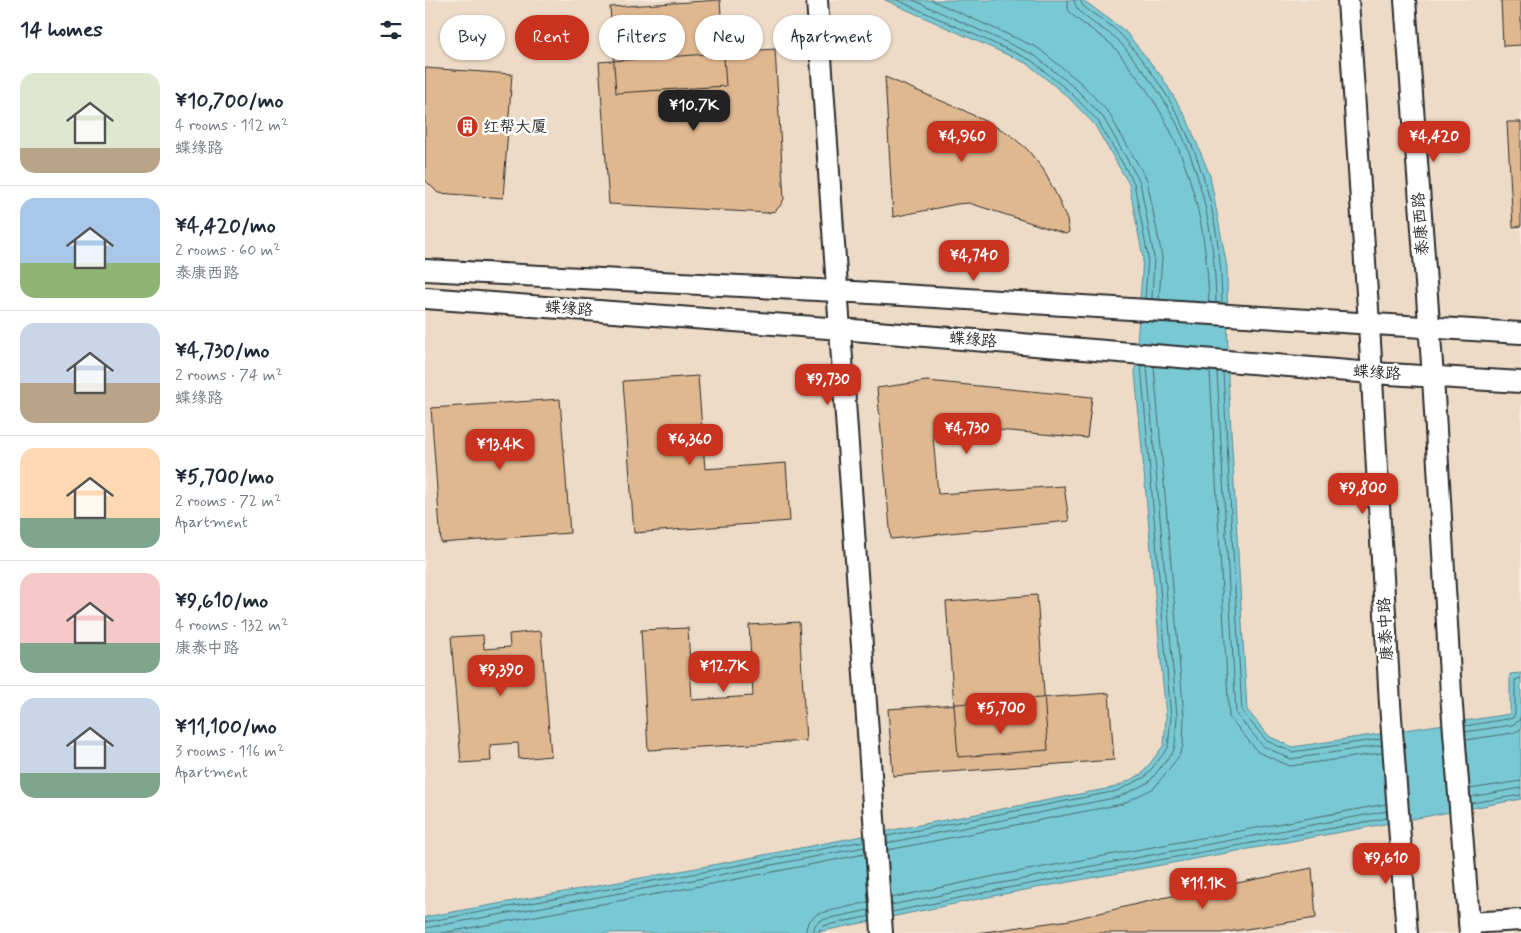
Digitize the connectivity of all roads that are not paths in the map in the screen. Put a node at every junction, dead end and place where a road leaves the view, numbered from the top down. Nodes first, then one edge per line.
1 (817, 0) edge
2 (1348, 0) edge
3 (1405, 0) edge
4 (425, 270) edge
5 (837, 291) junction
6 (425, 298) edge
7 (1369, 324) junction
8 (1429, 328) junction
9 (841, 329) junction
10 (1521, 333) edge
11 (1372, 373) junction
12 (1433, 377) junction
13 (1521, 382) edge
14 (1521, 920) edge
15 (1469, 928) edge
16 (882, 933) edge
17 (1407, 933) edge

1 - 5 street
2 - 7 street
3 - 8 street, 泰康西路
4 - 5 street, 蝶缘路
5 - 7 street, 蝶缘路
5 - 9 street
6 - 9 street, 蝶缘路
7 - 8 street, 蝶缘路
7 - 11 street, 康泰中路
8 - 10 street, 蝶缘路
8 - 12 street
9 - 11 street, 蝶缘路
9 - 16 street
11 - 12 street, 蝶缘路
11 - 17 street, 康泰中路
12 - 13 street, 蝶缘路
12 - 15 street
14 - 15 street

